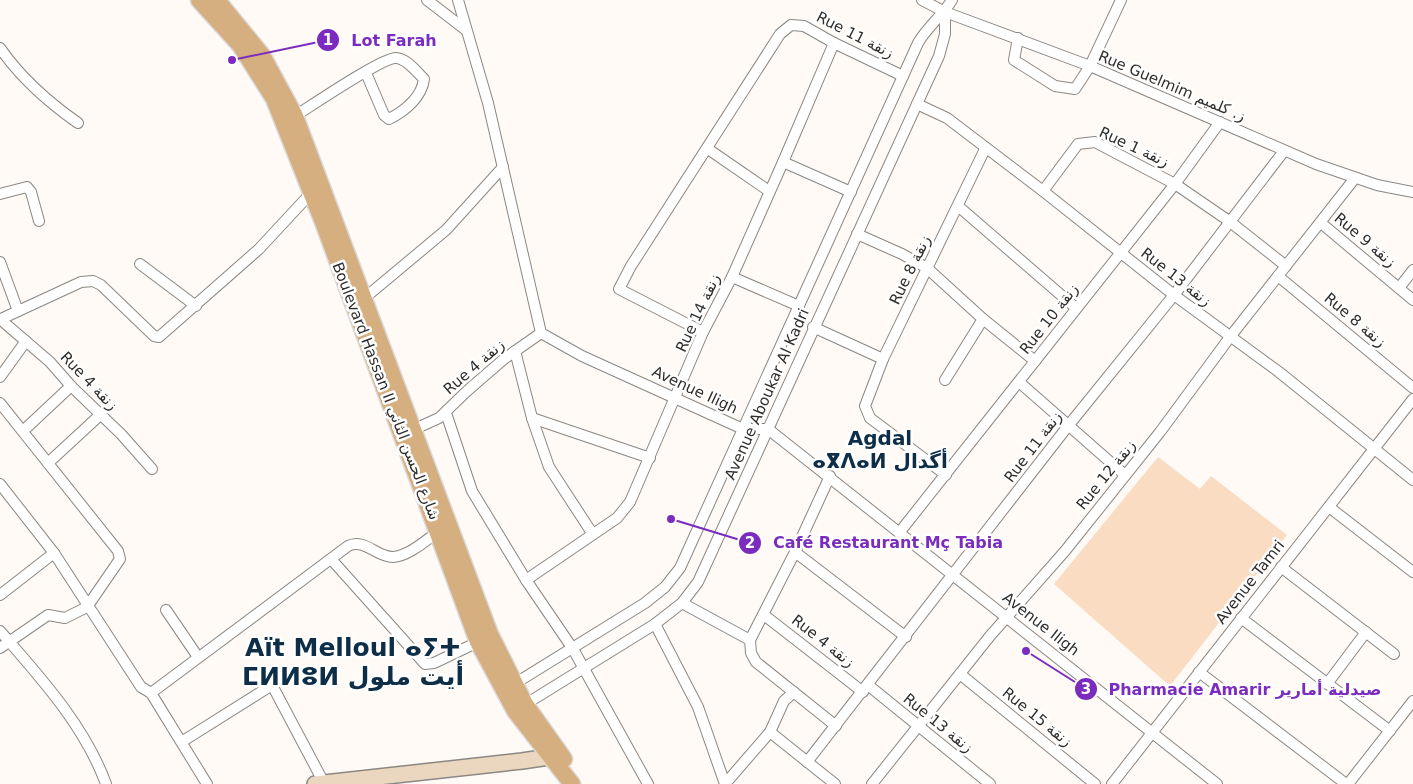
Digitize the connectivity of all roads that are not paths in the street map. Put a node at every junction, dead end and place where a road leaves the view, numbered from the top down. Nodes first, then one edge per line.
1 (199, 0) edge
2 (217, 0) edge
3 (427, 0) edge
4 (458, 0) edge
5 (922, 0) edge
6 (952, 0) edge
7 (1120, 0) edge
8 (945, 12) junction
9 (466, 30) junction
10 (1018, 38) junction
11 (834, 44) junction
12 (0, 48) edge
13 (1090, 66) junction
14 (366, 73) junction
15 (903, 76) junction
16 (917, 104) junction
17 (295, 116) junction
18 (1220, 122) junction
19 (78, 123) dead end
20 (708, 149) junction
21 (985, 149) junction
22 (1284, 151) junction
23 (783, 162) junction
24 (503, 166) junction
25 (1355, 178) junction
26 (1175, 184) junction
27 (770, 190) junction
28 (1043, 191) junction
29 (851, 192) junction
30 (1413, 192) edge
31 (312, 193) junction
32 (0, 194) edge
33 (958, 206) junction
34 (39, 220) dead end
35 (1229, 221) junction
36 (1320, 223) junction
37 (857, 234) junction
38 (1121, 252) junction
39 (0, 262) edge
40 (140, 264) dead end
41 (1286, 266) junction
42 (927, 268) junction
43 (1413, 270) edge
44 (1278, 276) junction
45 (732, 277) junction
46 (1399, 288) junction
47 (1174, 295) junction
48 (1413, 300) edge
49 (359, 303) junction
50 (196, 306) junction
51 (799, 306) junction
52 (1076, 308) junction
53 (18, 311) junction
54 (1, 319) edge
55 (983, 319) junction
56 (813, 327) junction
57 (703, 332) junction
58 (541, 334) junction
59 (1230, 337) junction
60 (26, 341) junction
61 (515, 351) junction
62 (883, 359) junction
63 (1035, 361) junction
64 (0, 377) edge
65 (945, 380) dead end
66 (1019, 382) junction
67 (71, 386) junction
68 (1413, 388) edge
69 (677, 397) junction
70 (1413, 399) edge
71 (0, 402) edge
72 (446, 413) junction
73 (100, 415) junction
74 (532, 418) junction
75 (1068, 426) junction
76 (743, 429) junction
77 (768, 429) junction
78 (23, 431) junction
79 (407, 432) junction
80 (1374, 448) junction
81 (650, 458) junction
82 (48, 463) junction
83 (152, 469) dead end
84 (946, 475) junction
85 (1125, 475) junction
86 (830, 476) junction
87 (1413, 480) edge
88 (0, 484) edge
89 (1329, 507) junction
90 (438, 531) junction
91 (592, 533) junction
92 (899, 533) junction
93 (795, 552) junction
94 (54, 554) junction
95 (332, 558) junction
96 (1281, 567) junction
97 (1413, 572) edge
98 (953, 576) junction
99 (526, 580) junction
100 (0, 595) edge
101 (682, 603) junction
102 (88, 607) junction
103 (166, 610) dead end
104 (764, 615) junction
105 (1009, 617) junction
106 (1241, 618) junction
107 (655, 624) junction
108 (0, 631) edge
109 (1366, 632) junction
110 (906, 637) junction
111 (750, 640) junction
112 (10, 642) junction
113 (478, 642) junction
114 (0, 648) edge
115 (573, 649) junction
116 (1394, 654) dead end
117 (198, 656) junction
118 (584, 670) junction
119 (1199, 672) junction
120 (960, 674) junction
121 (1327, 684) junction
122 (509, 687) junction
123 (865, 689) junction
124 (794, 692) junction
125 (152, 693) junction
126 (1412, 707) edge
127 (520, 708) junction
128 (836, 726) junction
129 (918, 727) junction
130 (1390, 731) junction
131 (770, 732) junction
132 (1152, 732) junction
133 (183, 741) junction
134 (554, 755) junction
135 (807, 762) junction
136 (344, 782) edge
137 (319, 783) edge
138 (106, 784) edge
139 (207, 784) edge
140 (572, 784) edge
141 (582, 784) edge
142 (648, 784) edge
143 (725, 784) edge
144 (835, 784) edge
145 (872, 784) edge
146 (990, 784) edge
147 (1095, 784) edge
148 (1112, 784) edge
149 (1217, 784) edge
150 (1347, 784) edge

1 - 31 main road, Boulevard Hassan II شارع الحسن الثاني
2 - 17 main road, Boulevard Hassan II شارع الحسن الثاني
3 - 9 street
4 - 9 street
5 - 8 street, Rue Guelmim ز. كلميم
6 - 8 street, Avenue Aboukar Al Kadri
7 - 13 street
8 - 10 street, Rue Guelmim ز. كلميم
8 - 15 street, Avenue Aboukar Al Kadri
8 - 16 street, Avenue Aboukar Al Kadri
9 - 24 street
10 - 13 street, Rue Guelmim ز. كلميم
10 - 13 street
11 - 15 street, Rue 11 زنقة
11 - 20 street, Rue 11 زنقة
11 - 23 street, Rue 14 زنقة
12 - 19 street
13 - 18 street, Rue Guelmim ز. كلميم
14 - 14 street
14 - 17 street
15 - 29 street, Avenue Aboukar Al Kadri
16 - 21 street, Rue 13 زنقة
16 - 37 street, Avenue Aboukar Al Kadri
17 - 49 main road, Boulevard Hassan II شارع الحسن الثاني
18 - 22 street, Rue Guelmim ز. كلميم
18 - 26 street, Rue 10 زنقة
20 - 27 street
20 - 57 street
21 - 28 street, Rue 13 زنقة
21 - 33 street, Rue 8 زنقة
22 - 25 street, Rue Guelmim ز. كلميم
22 - 35 street, Rue 11 زنقة
23 - 27 street, Rue 14 زنقة
23 - 29 street
24 - 49 street
24 - 58 street
25 - 30 street, Rue Guelmim ز. كلميم
25 - 36 street, Rue 12 زنقة
26 - 28 street, Rue 1 زنقة
26 - 35 street, Rue 1 زنقة
26 - 38 street, Rue 10 زنقة
27 - 45 street, Rue 14 زنقة
28 - 38 street, Rue 13 زنقة
29 - 51 street, Avenue Aboukar Al Kadri
31 - 49 main road, Boulevard Hassan II شارع الحسن الثاني
31 - 50 street
32 - 34 street
33 - 42 street, Rue 8 زنقة
33 - 52 street
35 - 41 street, Rue 1 زنقة
35 - 47 street, Rue 11 زنقة
36 - 41 street, Rue 12 زنقة
36 - 46 street, Rue 9 زنقة
37 - 42 street
37 - 56 street, Avenue Aboukar Al Kadri
38 - 47 street, Rue 13 زنقة
38 - 52 street, Rue 10 زنقة
39 - 53 street
40 - 50 street
41 - 44 street, Rue 12 زنقة
42 - 55 street
42 - 62 street, Rue 8 زنقة
43 - 46 street
44 - 59 street, Rue 12 زنقة
44 - 68 street, Rue 8 زنقة
45 - 51 street
45 - 57 street, Rue 14 زنقة
46 - 48 street, Rue 9 زنقة
47 - 59 street, Rue 13 زنقة
47 - 75 street, Rue 11 زنقة
49 - 79 main road, Boulevard Hassan II شارع الحسن الثاني
50 - 53 street
51 - 76 street, Avenue Aboukar Al Kadri
52 - 63 street, Rue 10 زنقة
53 - 54 street
54 - 60 street, Rue 4 زنقة
55 - 63 street
55 - 65 street
56 - 62 street
56 - 77 street, Avenue Aboukar Al Kadri
57 - 69 street, Rue 14 زنقة
58 - 61 street, Rue 4 زنقة
58 - 69 street, Avenue Iligh
59 - 80 street, Rue 13 زنقة
59 - 85 street, Rue 12 زنقة
60 - 64 street
60 - 67 street, Rue 4 زنقة
61 - 72 street, Rue 4 زنقة
61 - 74 street
62 - 84 street, Rue 8 زنقة
63 - 66 street, Rue 10 زنقة
66 - 75 street
66 - 84 street, Rue 10 زنقة
67 - 73 street, Rue 4 زنقة
67 - 78 street
69 - 76 street, Avenue Iligh
69 - 81 street, Rue 14 زنقة
70 - 80 street, Avenue Tamri
71 - 78 street
72 - 79 street, Rue 4 زنقة
72 - 99 street
73 - 82 street
73 - 83 street, Rue 4 زنقة
74 - 81 street
74 - 91 street
75 - 85 street
75 - 98 street, Rue 11 زنقة
76 - 77 street, Avenue Iligh
76 - 115 street, Avenue Aboukar Al Kadri
77 - 86 street, Avenue Iligh
77 - 101 street, Avenue Aboukar Al Kadri
78 - 82 street
79 - 90 main road, Boulevard Hassan II شارع الحسن الثاني
79 - 122 main road, Boulevard Hassan II شارع الحسن الثاني
80 - 87 street, Rue 13 زنقة
80 - 89 street, Avenue Tamri
81 - 91 street, Rue 14 زنقة
82 - 102 street
84 - 92 street, Rue 10 زنقة
85 - 105 street, Rue 12 زنقة
86 - 92 street, Avenue Iligh
86 - 93 street
88 - 94 street
89 - 96 street, Avenue Tamri
89 - 97 street
90 - 95 street
90 - 113 main road, Boulevard Hassan II شارع الحسن الثاني
91 - 99 street, Rue 14 زنقة
92 - 98 street, Avenue Iligh
93 - 104 street
93 - 110 street
94 - 100 street
94 - 102 street
95 - 113 street
95 - 117 street
96 - 106 street, Avenue Tamri
96 - 109 street
98 - 105 street, Avenue Iligh
98 - 110 street, Rue 11 زنقة
99 - 115 street
101 - 107 street, Avenue Aboukar Al Kadri
101 - 111 street
102 - 112 street
102 - 125 street
103 - 117 street
104 - 111 street
104 - 123 street, Rue 4 زنقة
105 - 120 street, Rue 12 زنقة
105 - 132 street, Avenue Iligh
106 - 119 street, Avenue Tamri
106 - 121 street
107 - 118 street, Avenue Aboukar Al Kadri
107 - 143 street
108 - 112 street
109 - 116 street
109 - 121 street
110 - 123 street, Rue 11 زنقة
111 - 124 street
112 - 114 street
112 - 138 street
113 - 122 main road, Boulevard Hassan II شارع الحسن الثاني
115 - 118 street
115 - 122 street, Avenue Aboukar Al Kadri
117 - 125 street
118 - 127 street, Avenue Aboukar Al Kadri
118 - 142 street
119 - 132 street, Avenue Tamri
119 - 150 street
120 - 129 street, Rue 12 زنقة
120 - 147 street, Rue 15 زنقة
121 - 130 street
122 - 127 main road, Boulevard Hassan II شارع الحسن الثاني
123 - 128 street, Rue 11 زنقة
123 - 129 street, Rue 13 زنقة
124 - 128 street
124 - 131 street
125 - 133 street
126 - 130 street
127 - 134 main road, Boulevard Hassan II شارع الحسن الثاني
128 - 135 street, Rue 11 زنقة
129 - 145 street, Rue 12 زنقة
129 - 146 street, Rue 13 زنقة
130 - 150 street
131 - 135 street
131 - 143 street
132 - 148 street, Avenue Tamri
132 - 149 street, Avenue Iligh
133 - 137 street
133 - 139 street
134 - 136 street
134 - 140 main road, Boulevard Hassan II شارع الحسن الثاني
134 - 141 main road, Boulevard Hassan II شارع الحسن الثاني
135 - 144 street
136 - 137 street

